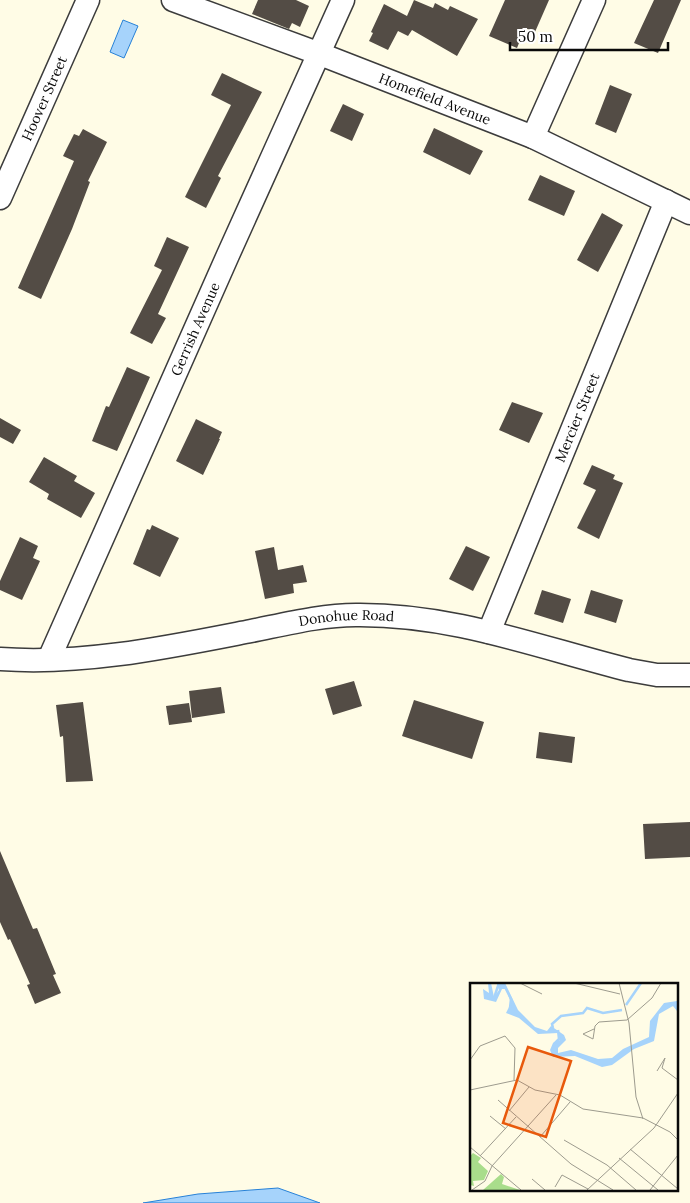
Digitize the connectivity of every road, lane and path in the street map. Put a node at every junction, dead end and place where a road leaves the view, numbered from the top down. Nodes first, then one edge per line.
1 (88, 0) edge
2 (173, 0) edge
3 (343, 0) edge
4 (594, 0) edge
5 (320, 54) junction
6 (532, 137) junction
7 (0, 198) edge
8 (666, 201) junction
9 (690, 213) edge
10 (489, 632) junction
11 (0, 659) edge
12 (50, 659) junction
13 (690, 675) edge

1 - 7 street, Hoover Street
2 - 5 street, Homefield Avenue
3 - 5 street, Gerrish Avenue
4 - 6 street
5 - 6 street, Homefield Avenue
5 - 12 street, Gerrish Avenue
6 - 8 street, Homefield Avenue
8 - 9 street, Homefield Avenue
8 - 10 street, Mercier Street
10 - 12 street, Donohue Road
10 - 13 street, Donohue Road
11 - 12 street, Donohue Road

